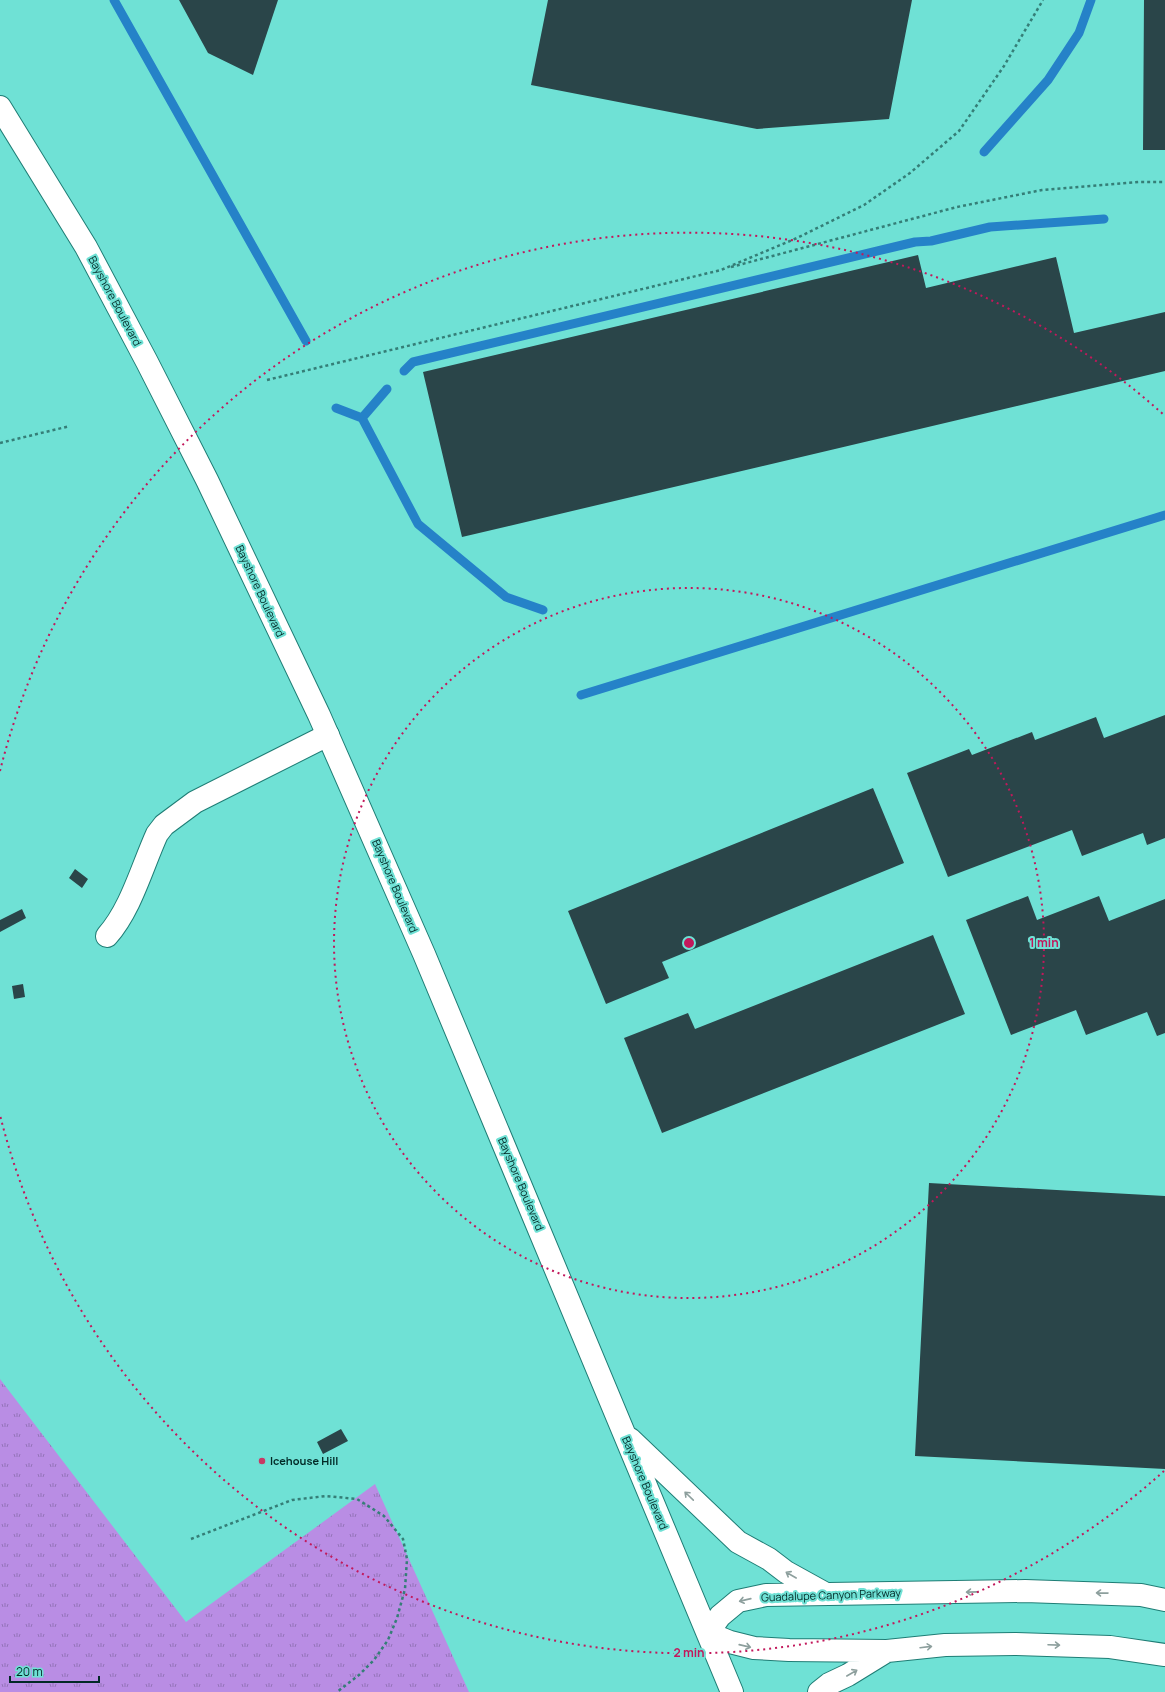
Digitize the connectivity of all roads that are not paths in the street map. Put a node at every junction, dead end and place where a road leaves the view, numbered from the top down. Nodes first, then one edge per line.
1 (0, 107) edge
2 (328, 734) junction
3 (107, 936) dead end
4 (624, 1433) junction
5 (826, 1594) junction
6 (1165, 1600) edge
7 (708, 1633) junction
8 (887, 1652) junction
9 (1165, 1655) edge
10 (732, 1692) edge
11 (819, 1692) edge

1 - 2 main road, Bayshore Boulevard
2 - 3 main road
2 - 4 main road, Bayshore Boulevard
5 -> 4 main road
4 - 7 main road, Bayshore Boulevard
6 -> 5 main road, Guadalupe Canyon Parkway
5 -> 7 main road, Guadalupe Canyon Parkway
7 -> 8 main road
7 - 10 main road, Bayshore Boulevard
8 -> 9 main road
11 -> 8 main road

